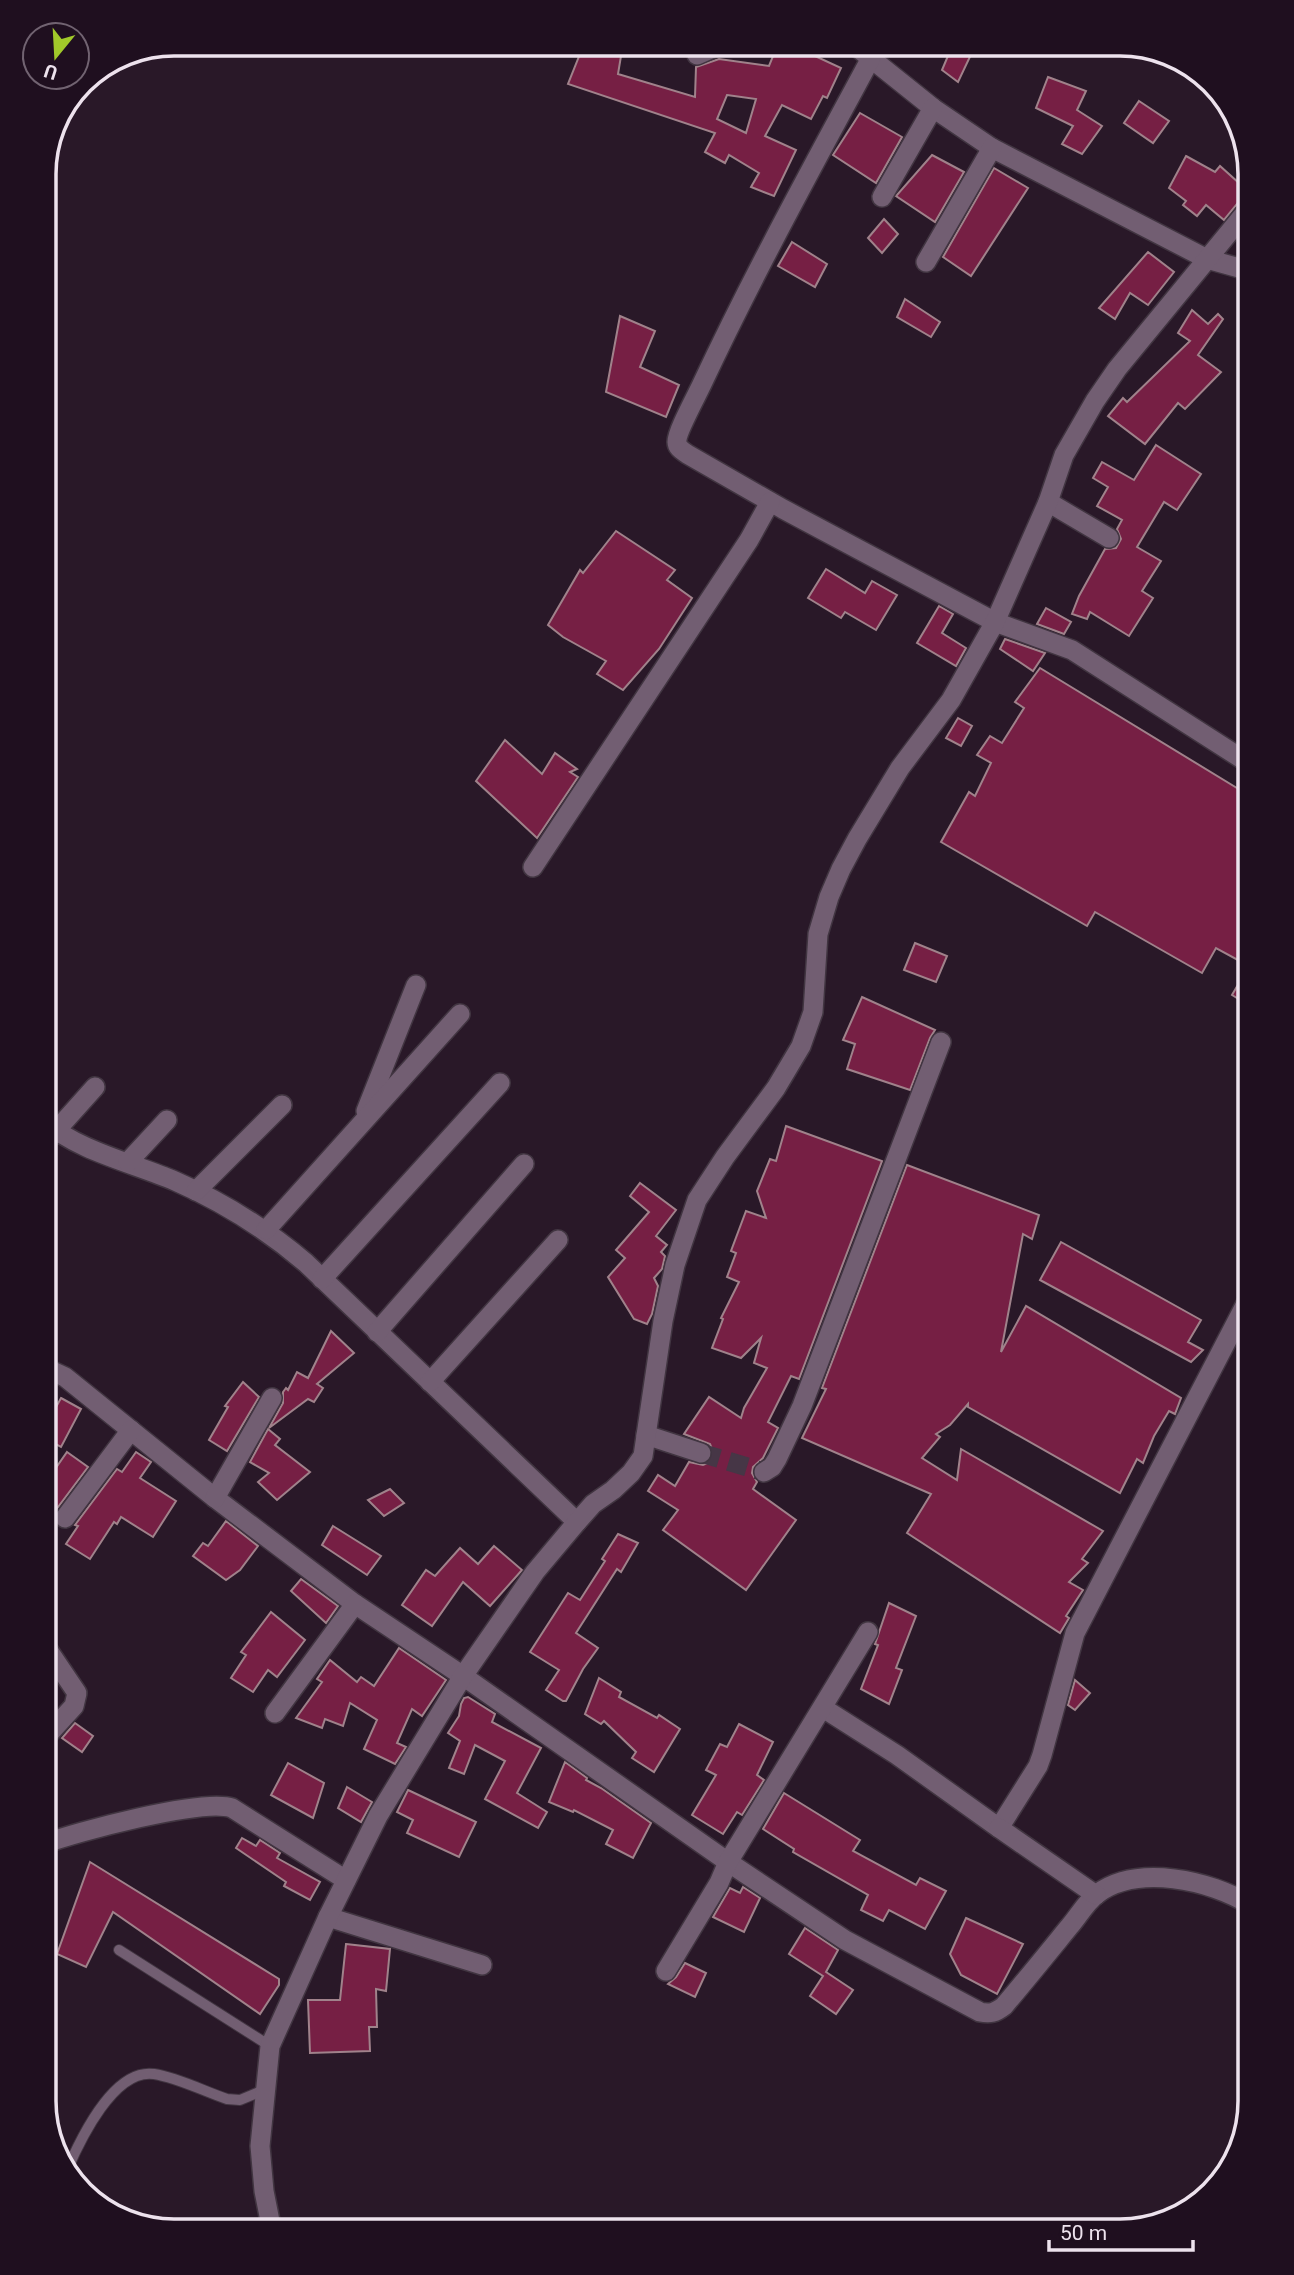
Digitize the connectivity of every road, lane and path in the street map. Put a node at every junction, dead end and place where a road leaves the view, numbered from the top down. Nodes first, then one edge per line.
1 (868, 56) edge
2 (871, 58) junction
3 (933, 108) junction
4 (992, 148) junction
5 (882, 197) dead end
6 (1238, 221) edge
7 (1207, 259) junction
8 (926, 262) dead end
9 (1238, 268) edge
10 (770, 502) junction
11 (1048, 502) junction
12 (1109, 538) dead end
13 (995, 622) junction
14 (1238, 756) edge
15 (533, 867) dead end
16 (416, 985) dead end
17 (460, 1014) dead end
18 (941, 1042) dead end
19 (500, 1083) dead end
20 (95, 1087) dead end
21 (282, 1105) dead end
22 (167, 1120) dead end
23 (56, 1124) edge
24 (360, 1125) junction
25 (56, 1135) edge
26 (128, 1162) junction
27 (524, 1164) dead end
28 (196, 1191) junction
29 (266, 1230) junction
30 (558, 1240) dead end
31 (322, 1279) junction
32 (1238, 1319) edge
33 (377, 1332) junction
34 (56, 1373) edge
35 (430, 1382) junction
36 (272, 1398) dead end
37 (131, 1430) junction
38 (646, 1435) junction
39 (701, 1453) tunnel mouth
40 (764, 1472) dead end
41 (215, 1498) junction
42 (65, 1518) dead end
43 (577, 1522) junction
44 (355, 1604) junction
45 (868, 1633) dead end
46 (56, 1662) edge
47 (463, 1676) junction
48 (823, 1708) junction
49 (275, 1713) dead end
50 (56, 1726) edge
51 (999, 1828) junction
52 (56, 1839) edge
53 (728, 1862) junction
54 (346, 1880) junction
55 (1096, 1895) junction
56 (1238, 1898) edge
57 (328, 1917) junction
58 (119, 1950) dead end
59 (482, 1965) dead end
60 (666, 1971) dead end
61 (270, 2046) junction
62 (264, 2090) junction
63 (72, 2159) edge
64 (270, 2219) edge

1 - 2 street
2 - 3 street
2 - 10 street
3 - 4 street
3 - 5 street
4 - 7 street
4 - 8 street
6 - 7 street
7 - 9 street
7 - 11 street
10 - 13 street
10 - 15 street
11 - 12 street
11 - 13 street
13 - 14 street
13 - 38 street
16 - 24 street
17 - 24 street
18 - 40 street
19 - 31 street
20 - 23 street
21 - 28 street
22 - 26 street
24 - 29 street
25 - 26 street
26 - 28 street
27 - 33 street
28 - 29 street
29 - 31 street
30 - 35 street
31 - 33 street
32 - 51 street
33 - 35 street
34 - 37 street
35 - 43 street
36 - 41 street
37 - 41 street
37 - 42 street
38 - 39 street
38 - 43 street
41 - 44 street
43 - 47 street
44 - 47 street
44 - 49 street
45 - 48 street
46 - 50 street
47 - 53 street
47 - 54 street
48 - 51 street
48 - 53 street
51 - 55 street
52 - 54 street
53 - 55 street
53 - 60 street
54 - 57 street
55 - 56 street
57 - 59 street
57 - 61 street
58 - 61 lane
61 - 62 street
62 - 63 lane
62 - 64 street

